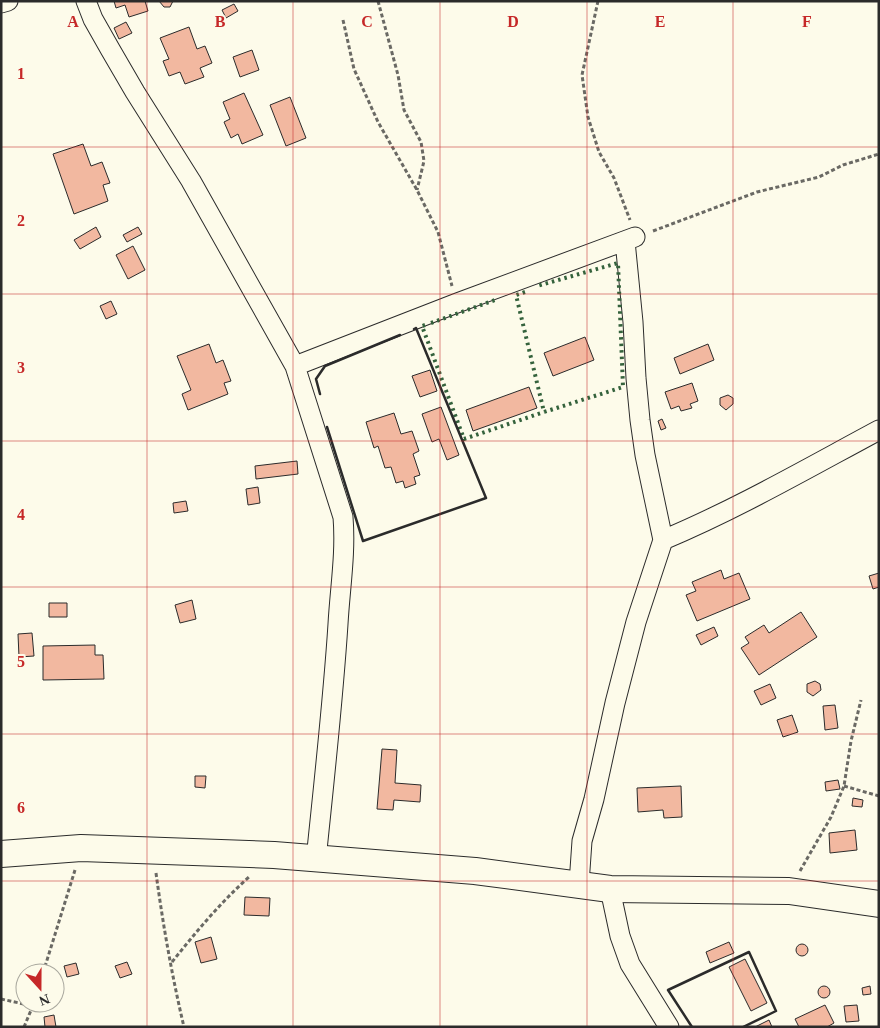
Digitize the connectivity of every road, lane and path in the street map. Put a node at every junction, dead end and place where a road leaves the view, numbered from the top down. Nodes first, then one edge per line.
1 (8, 1) edge
2 (86, 1) edge
3 (378, 1) edge
4 (598, 1) edge
5 (1, 3) edge
6 (343, 20) dead end
7 (879, 154) edge
8 (417, 190) junction
9 (630, 239) junction
10 (456, 303) junction
11 (295, 366) junction
12 (879, 430) edge
13 (663, 540) junction
14 (861, 700) dead end
15 (844, 786) junction
16 (879, 796) edge
17 (81, 848) junction
18 (153, 850) junction
19 (1, 854) edge
20 (274, 855) junction
21 (316, 860) junction
22 (579, 884) junction
23 (610, 889) junction
24 (789, 891) junction
25 (879, 904) edge
26 (172, 962) junction
27 (46, 963) edge
28 (1, 999) edge
29 (15, 1002) edge
30 (30, 1013) edge
31 (24, 1027) edge
32 (184, 1027) edge
33 (669, 1027) edge

1 - 5 street
2 - 11 street
3 - 8 path
4 - 9 path
6 - 8 path
7 - 9 path
8 - 10 path
9 - 10 street
9 - 13 street
10 - 11 street
11 - 21 street
12 - 13 street
13 - 22 street
14 - 15 path
15 - 16 path
15 - 24 path
17 - 18 street
17 - 19 street
17 - 27 path
18 - 20 street
18 - 26 path
20 - 21 street
20 - 26 path
21 - 22 street
22 - 23 street
23 - 24 street
23 - 33 street
24 - 25 street
26 - 32 path
28 - 29 path
30 - 31 path

